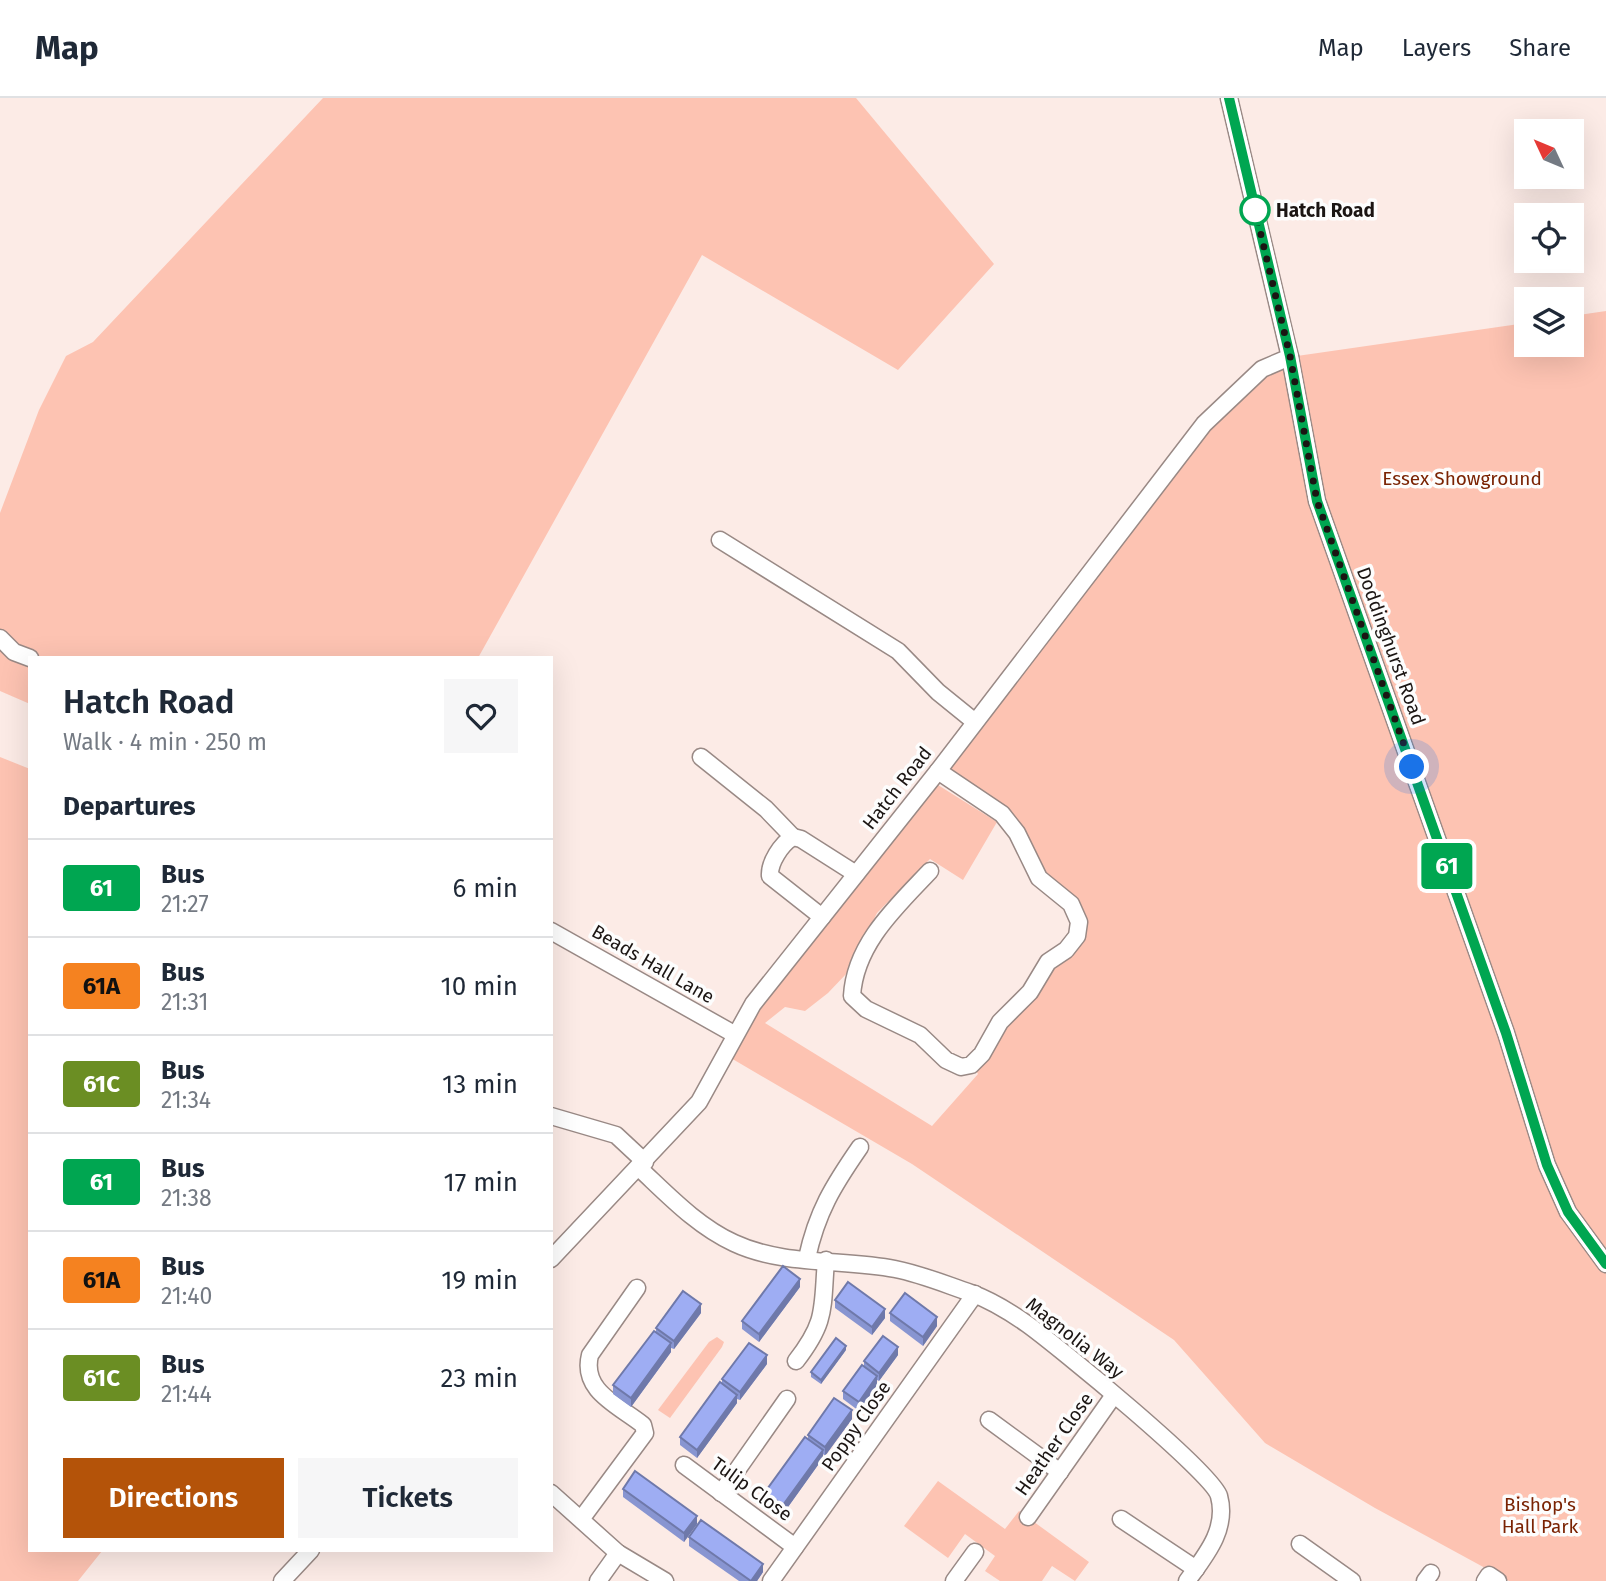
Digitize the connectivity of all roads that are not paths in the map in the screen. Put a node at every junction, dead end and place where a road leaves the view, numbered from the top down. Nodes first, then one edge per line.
1 (1229, 98) edge
2 (1290, 356) junction
3 (720, 540) dead end
4 (0, 638) edge
5 (28, 657) edge
6 (975, 722) junction
7 (701, 757) dead end
8 (938, 771) junction
9 (793, 837) junction
10 (930, 871) dead end
11 (856, 874) junction
12 (822, 917) junction
13 (553, 932) edge
14 (734, 1034) junction
15 (553, 1117) edge
16 (860, 1147) dead end
17 (642, 1165) junction
18 (553, 1257) edge
19 (807, 1258) junction
20 (826, 1260) junction
21 (1606, 1264) edge
22 (637, 1288) dead end
23 (975, 1294) junction
24 (796, 1361) dead end
25 (1114, 1395) junction
26 (787, 1399) dead end
27 (989, 1420) dead end
28 (684, 1465) dead end
29 (1060, 1472) junction
30 (721, 1493) junction
31 (553, 1495) edge
32 (1028, 1517) dead end
33 (582, 1518) junction
34 (1121, 1519) dead end
35 (1300, 1544) dead end
36 (795, 1547) junction
37 (309, 1552) edge
38 (975, 1552) dead end
39 (618, 1553) junction
40 (1192, 1575) edge
41 (282, 1581) edge
42 (598, 1581) edge
43 (665, 1581) edge
44 (771, 1581) edge
45 (954, 1581) edge
46 (1352, 1581) edge

1 - 2 street, Doddinghurst Road
2 - 6 street, Hatch Road
2 - 21 street, Doddinghurst Road
3 - 6 street
4 - 5 street
6 - 8 street, Hatch Road
7 - 9 street
8 - 10 street
8 - 11 street, Hatch Road
9 - 11 street
9 - 12 street
11 - 12 street, Hatch Road
12 - 14 street, Hatch Road
13 - 14 street, Beads Hall Lane
14 - 17 street, Hatch Road
15 - 17 street, Magnolia Way
16 - 19 street
17 - 18 street, Hatch Road
17 - 19 street, Magnolia Way
19 - 20 street, Magnolia Way
20 - 23 street, Magnolia Way
20 - 24 street
22 - 33 street
23 - 25 street, Magnolia Way
23 - 36 street, Poppy Close
25 - 29 street, Heather Close
25 - 40 street, Magnolia Way
26 - 30 street
27 - 29 street
28 - 30 street, Tulip Close
29 - 32 street, Heather Close
30 - 36 street, Tulip Close
31 - 33 street
33 - 39 street
34 - 40 street
35 - 46 street
36 - 44 street, Poppy Close
37 - 41 street
38 - 45 street
39 - 42 street
39 - 43 street

